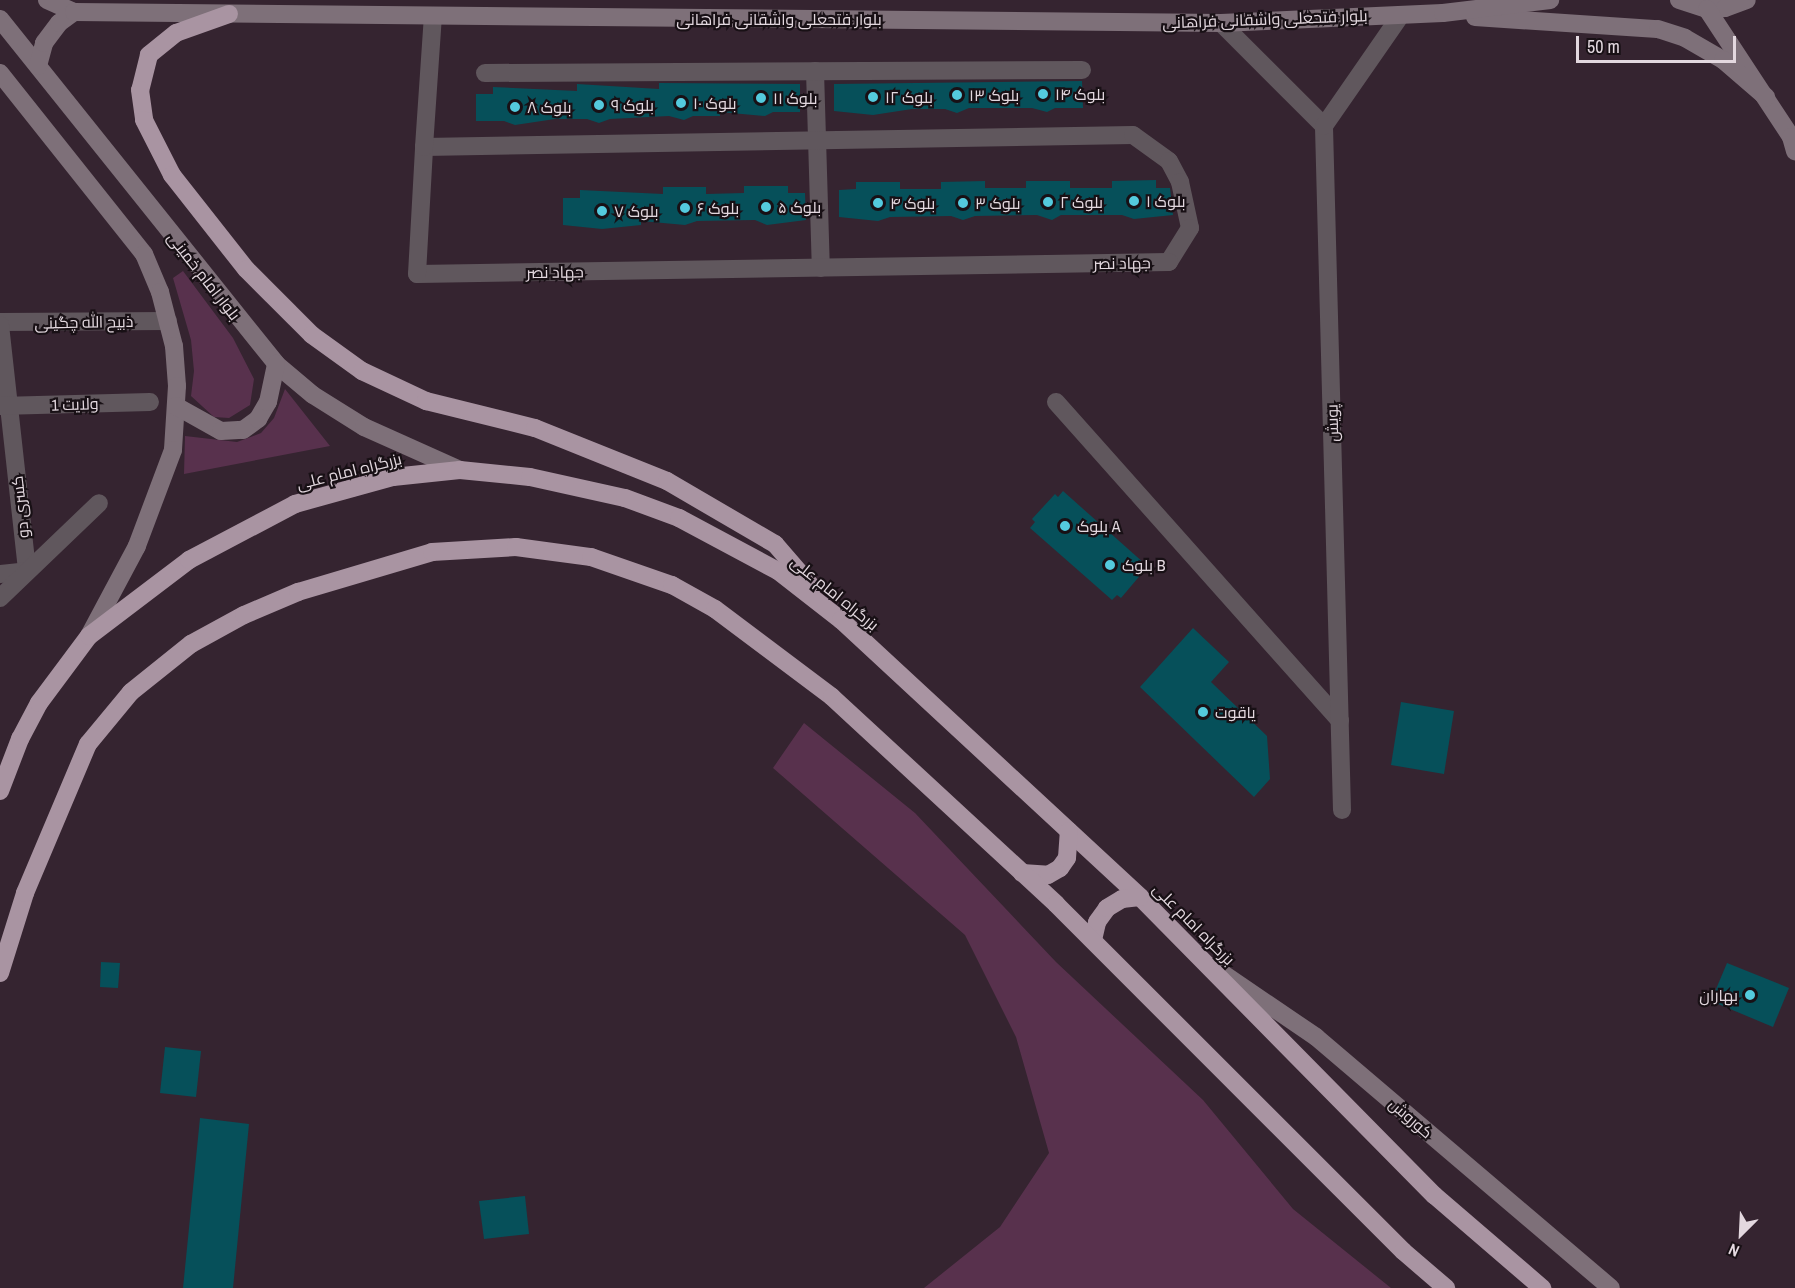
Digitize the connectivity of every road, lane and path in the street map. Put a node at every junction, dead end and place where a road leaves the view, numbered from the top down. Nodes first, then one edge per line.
1 (47, 0) edge
2 (1550, 0) edge
3 (1679, 0) edge
4 (1747, 0) edge
5 (1707, 9) junction
6 (74, 12) junction
7 (1443, 13) junction
8 (229, 14) junction
9 (1401, 15) junction
10 (433, 16) junction
11 (0, 19) edge
12 (1221, 23) junction
13 (38, 66) junction
14 (1082, 70) dead end
15 (815, 71) junction
16 (0, 73) edge
17 (485, 73) dead end
18 (1766, 97) junction
19 (1324, 126) junction
20 (817, 141) junction
21 (424, 147) junction
22 (1795, 151) edge
23 (821, 268) junction
24 (168, 321) junction
25 (0, 324) edge
26 (276, 364) junction
27 (150, 402) dead end
28 (1056, 402) dead end
29 (5, 406) edge
30 (176, 406) junction
31 (460, 470) junction
32 (99, 503) dead end
33 (27, 571) junction
34 (0, 574) edge
35 (0, 598) edge
36 (841, 620) junction
37 (89, 636) junction
38 (1340, 721) junction
39 (0, 791) edge
40 (1342, 810) dead end
41 (1069, 831) junction
42 (1022, 873) junction
43 (1140, 897) junction
44 (1093, 940) junction
45 (1202, 960) junction
46 (0, 973) edge
47 (1446, 1288) edge
48 (1542, 1288) edge
49 (1611, 1288) edge

1 - 6 main road
2 - 7 main road, بلوار فتحعلی واشقانی فراهانی
3 - 5 main road
4 - 5 main road
5 - 18 main road
6 - 8 main road, بلوار فتحعلی واشقانی فراهانی
6 - 13 main road
7 - 9 main road, بلوار فتحعلی واشقانی فراهانی
7 - 18 main road
8 - 10 main road, بلوار فتحعلی واشقانی فراهانی
8 - 36 highway
9 - 12 main road, بلوار فتحعلی واشقانی فراهانی
9 - 19 street
10 - 12 main road, بلوار فتحعلی واشقانی فراهانی
10 - 21 street, جهاد نصر
11 - 13 main road, بلوار امام خمینی
12 - 19 street
13 - 26 main road, بلوار امام خمینی
14 - 15 street
15 - 17 street
15 - 20 street
16 - 24 main road, بلوار امام خمینی
18 - 22 main road
19 - 38 street, پویش
20 - 21 street, جهاد نصر
20 - 23 street
20 - 23 street, جهاد نصر
21 - 23 street, جهاد نصر
24 - 25 street, ذبیح الله چگینی
24 - 30 main road, بلوار امام خمینی
25 - 29 street, کسری دو
26 - 30 main road
26 - 31 main road, بلوار امام خمینی
27 - 29 street, ولایت 1
28 - 38 street
29 - 33 street, کسری دو
30 - 37 main road, بلوار امام خمینی
31 - 36 highway, بزرگراه امام علی
31 - 37 highway, بزرگراه امام علی
32 - 33 street
33 - 34 street
33 - 35 street
36 - 41 highway, بزرگراه امام علی
37 - 39 highway, بزرگراه امام علی
38 - 40 street, پویش
41 - 42 highway
41 - 43 highway, بزرگراه امام علی
42 - 44 highway
42 - 46 highway
43 - 44 highway
43 - 45 highway, بزرگراه امام علی
44 - 47 highway
45 - 48 highway, بزرگراه امام علی
45 - 49 main road, کوروش

